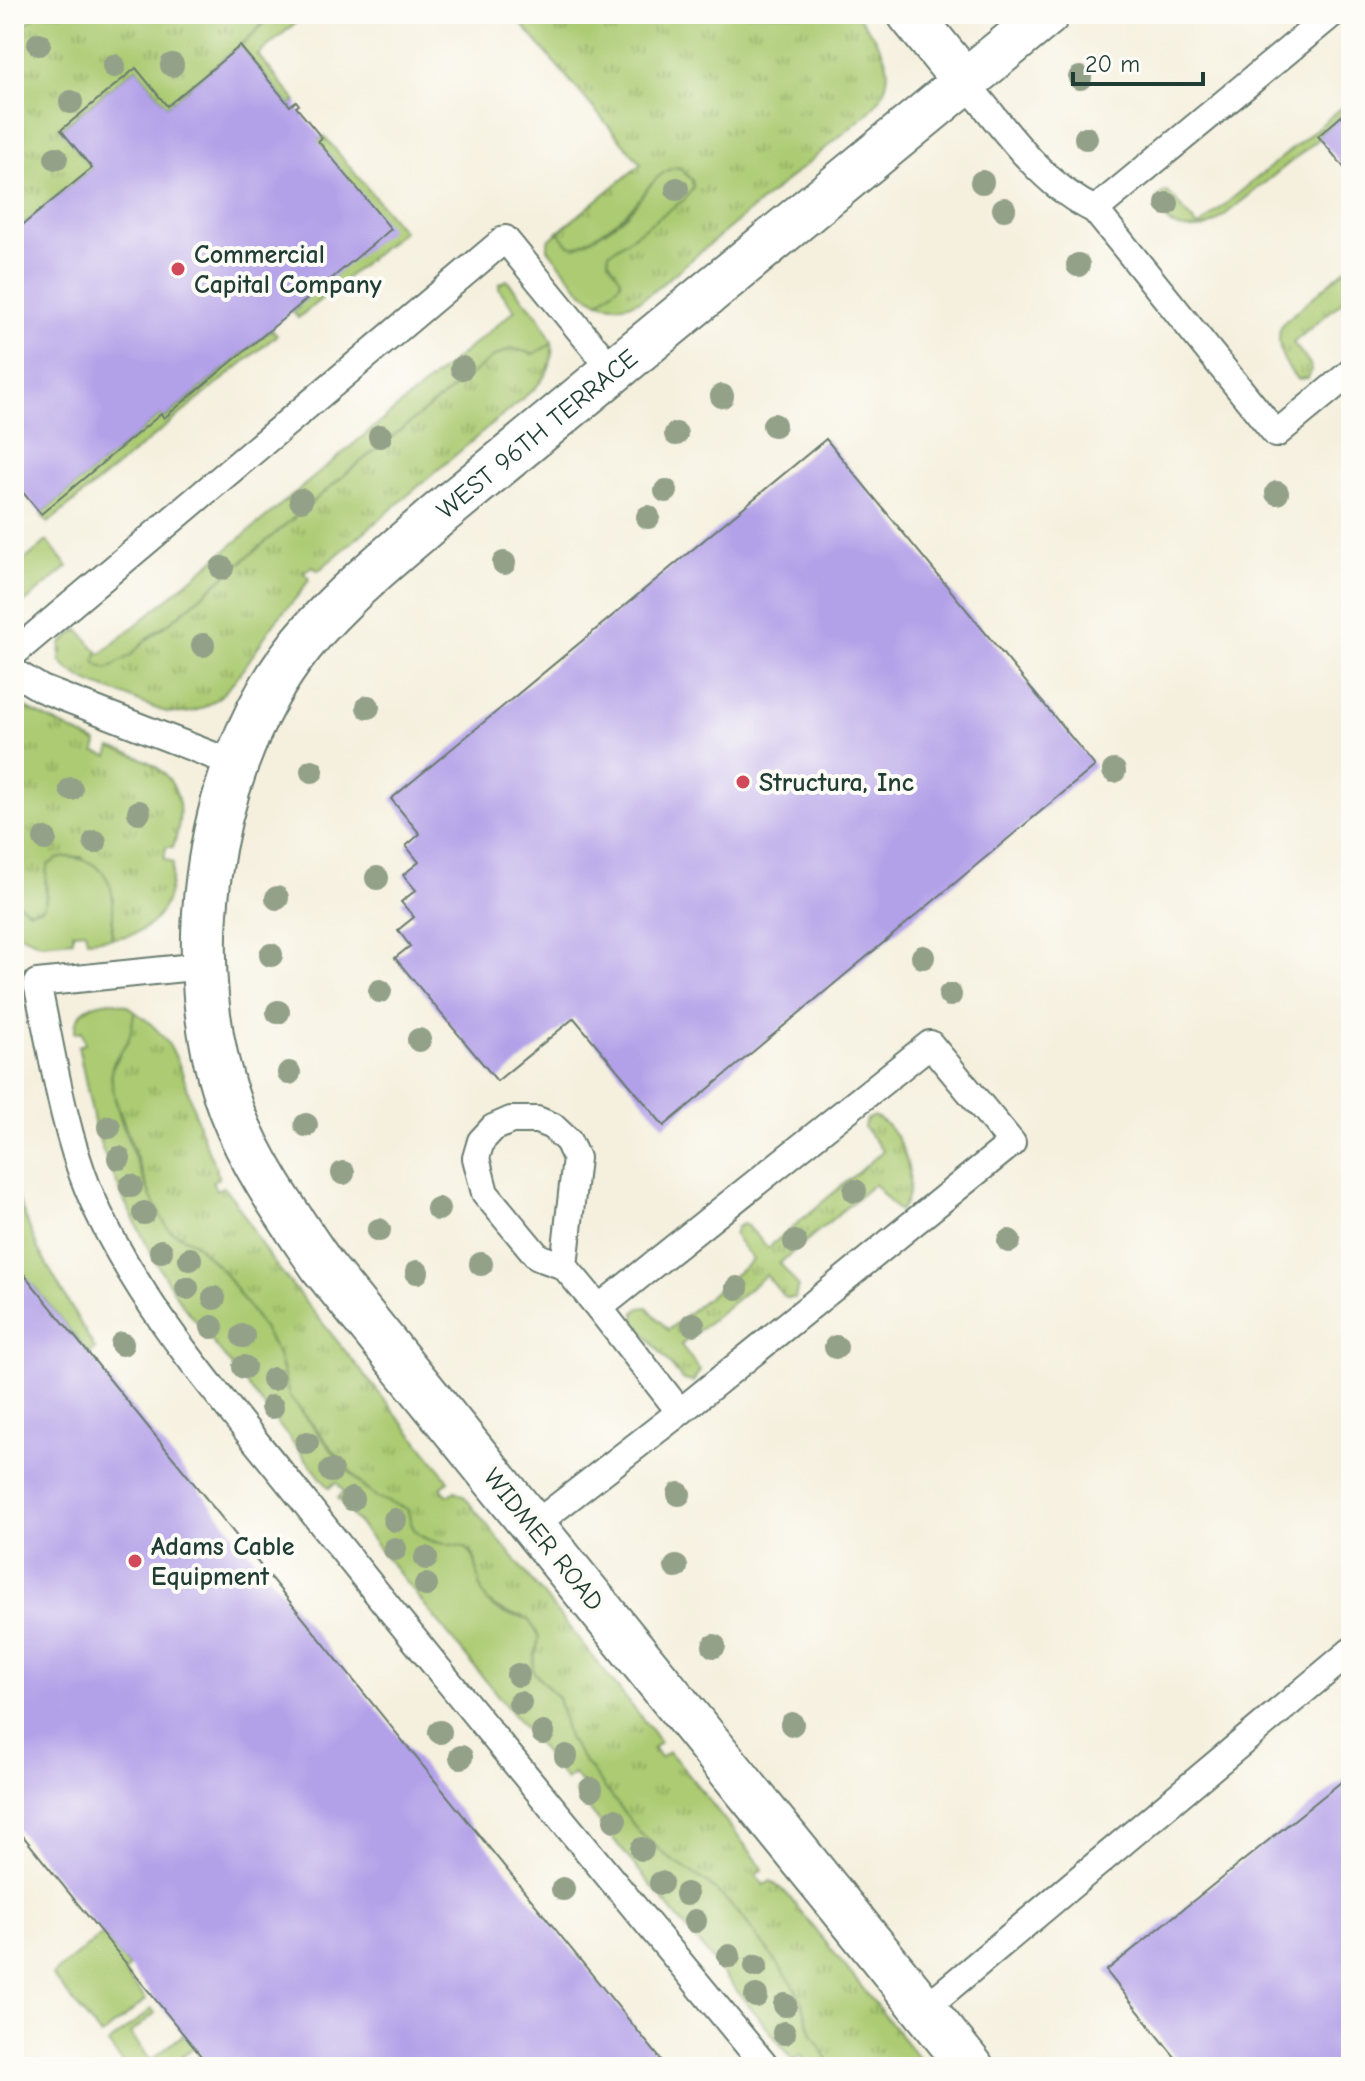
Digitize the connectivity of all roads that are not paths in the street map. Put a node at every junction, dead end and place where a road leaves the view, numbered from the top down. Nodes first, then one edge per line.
1 (910, 14) edge
2 (1047, 14) edge
3 (1332, 14) edge
4 (965, 82) junction
5 (1095, 210) junction
6 (614, 372) junction
7 (1351, 372) edge
8 (14, 653) edge
9 (14, 672) edge
10 (235, 764) junction
11 (203, 966) junction
12 (25, 985) edge
13 (564, 1266) junction
14 (599, 1308) junction
15 (680, 1412) junction
16 (533, 1526) junction
17 (1351, 1651) edge
18 (924, 2009) junction
19 (766, 2067) edge
20 (971, 2067) edge

1 - 4 street
2 - 4 street, WEST 96TH TERRACE
3 - 5 lane
4 - 5 lane
4 - 6 street, WEST 96TH TERRACE
5 - 7 lane
6 - 8 lane
6 - 10 street, WEST 96TH TERRACE
9 - 10 lane
10 - 11 street, WEST 96TH TERRACE
11 - 12 lane
11 - 16 street, WIDMER ROAD
12 - 19 lane
13 - 13 lane
13 - 14 lane
14 - 15 lane
14 - 15 lane
15 - 16 lane
16 - 18 street, WIDMER ROAD
17 - 18 lane
18 - 20 street, WIDMER ROAD

